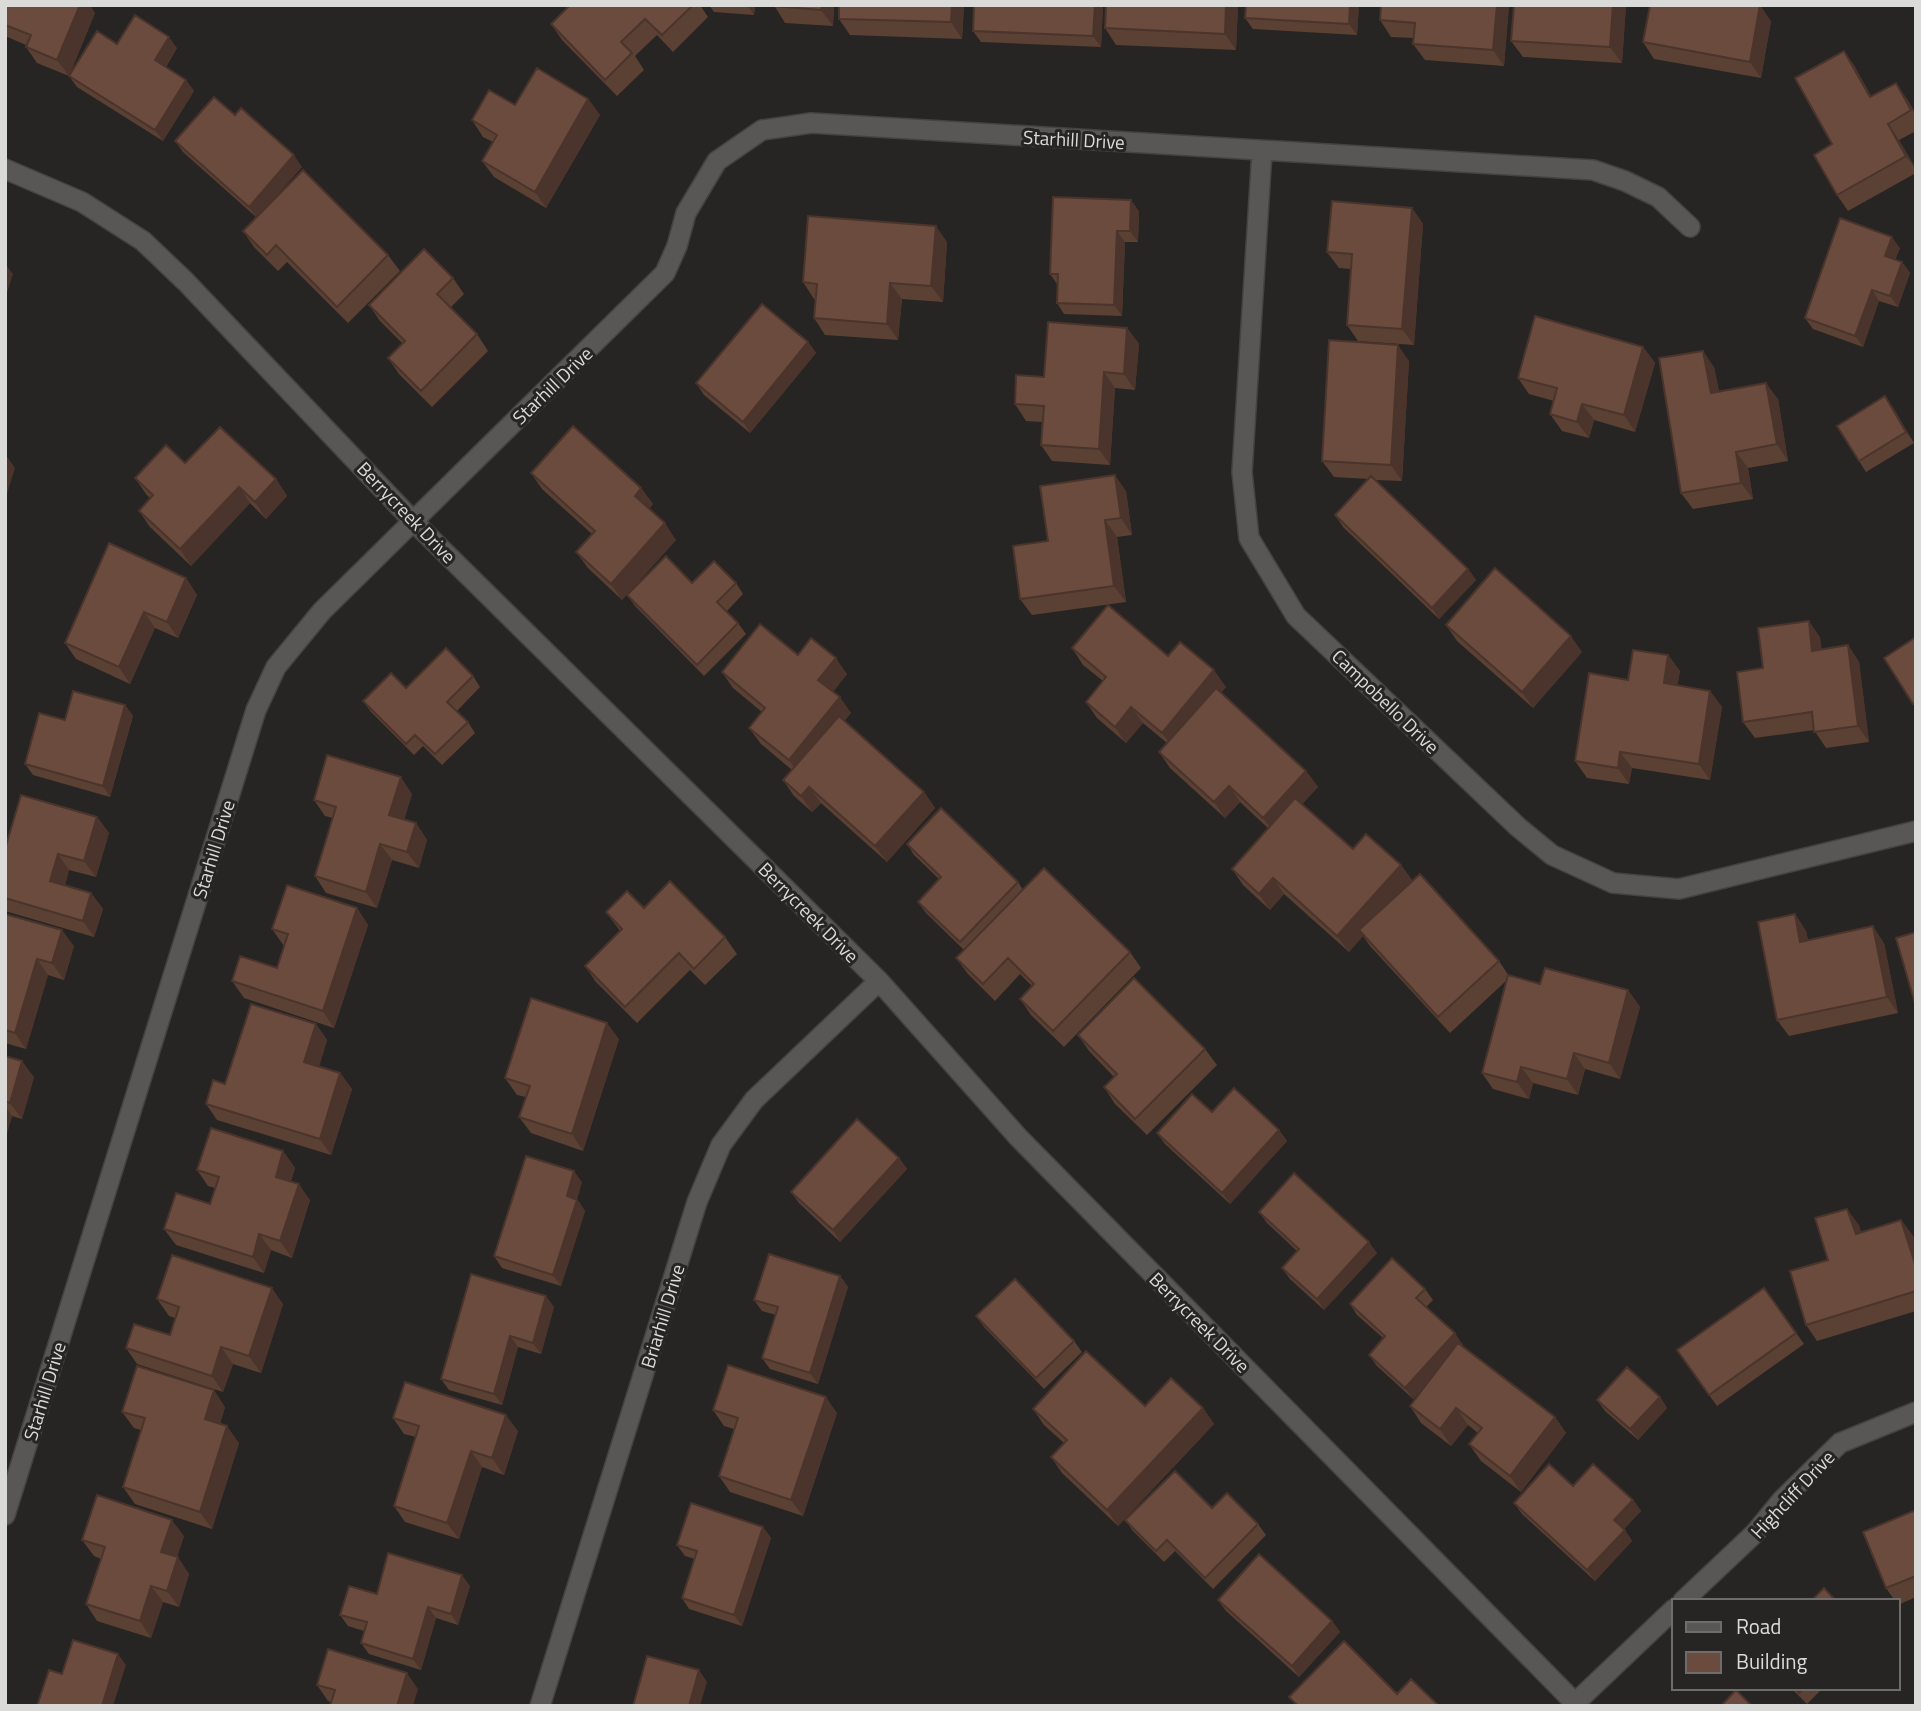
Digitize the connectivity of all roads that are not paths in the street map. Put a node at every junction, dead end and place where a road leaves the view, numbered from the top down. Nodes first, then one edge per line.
1 (1262, 151) junction
2 (5, 169) edge
3 (1690, 227) dead end
4 (413, 521) junction
5 (1916, 831) edge
6 (878, 981) junction
7 (1916, 1412) edge
8 (5, 1515) edge
9 (1686, 1599) edge
10 (1672, 1611) edge
11 (1574, 1704) edge
12 (540, 1706) edge

1 - 3 street, Starhill Drive
1 - 4 street, Starhill Drive
1 - 5 street, Campobello Drive
2 - 4 street, Berrycreek Drive
4 - 6 street, Berrycreek Drive
4 - 8 street, Starhill Drive
6 - 11 street, Berrycreek Drive
6 - 12 street, Briarhill Drive
7 - 9 street, Highcliff Drive
10 - 11 street

